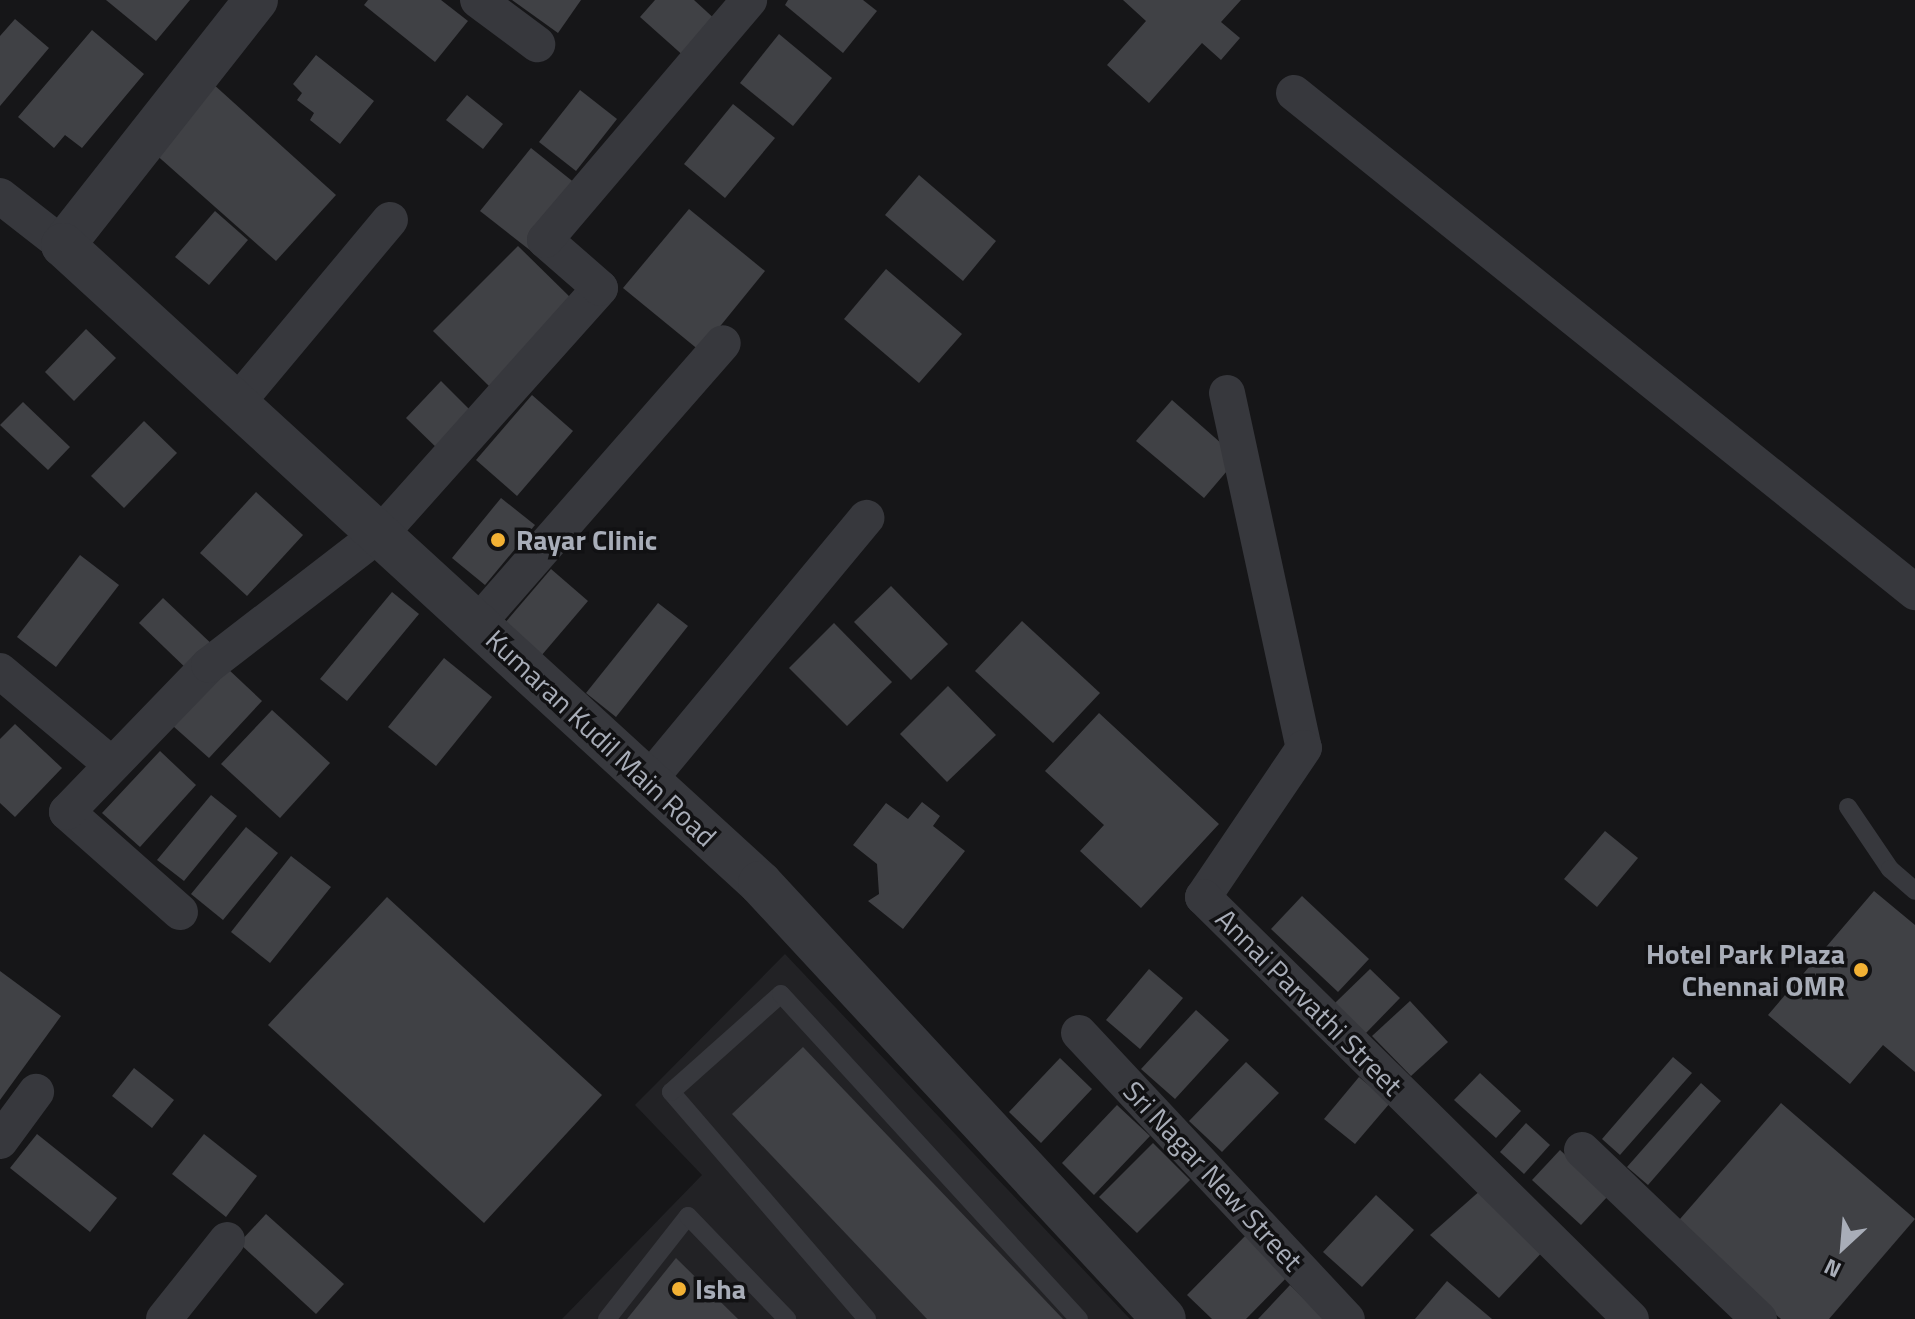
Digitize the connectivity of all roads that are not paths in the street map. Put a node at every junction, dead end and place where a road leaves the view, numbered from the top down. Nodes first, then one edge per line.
1 (256, 0) edge
2 (478, 0) edge
3 (749, 0) edge
4 (537, 44) dead end
5 (1294, 93) dead end
6 (0, 196) edge
7 (390, 220) dead end
8 (63, 245) junction
9 (723, 343) dead end
10 (1227, 393) dead end
11 (236, 404) junction
12 (866, 518) dead end
13 (382, 532) junction
14 (1915, 592) edge
15 (477, 624) junction
16 (0, 671) edge
17 (112, 765) junction
18 (648, 781) junction
19 (1848, 807) dead end
20 (1915, 891) edge
21 (180, 912) dead end
22 (1079, 1033) dead end
23 (36, 1092) dead end
24 (0, 1141) edge
25 (1582, 1150) dead end
26 (227, 1240) dead end
27 (164, 1319) edge
28 (607, 1319) edge
29 (787, 1319) edge
30 (867, 1319) edge
31 (1079, 1319) edge
32 (1164, 1319) edge
33 (1347, 1319) edge
34 (1631, 1319) edge
35 (1759, 1319) edge

1 - 8 street
2 - 4 street
3 - 13 street
5 - 14 street
6 - 8 street, Kumaran Kudil Main Road
7 - 11 street
8 - 11 street, Kumaran Kudil Main Road
9 - 15 street
10 - 34 street, Annai Parvathi Street
11 - 13 street, Kumaran Kudil Main Road
12 - 18 street
13 - 15 street, Kumaran Kudil Main Road
13 - 17 street
15 - 18 street, Kumaran Kudil Main Road
16 - 17 street
17 - 21 street
18 - 32 street, Kumaran Kudil Main Road
19 - 20 lane
22 - 33 street, Sri Nagar New Street
23 - 24 street
25 - 35 street
26 - 27 street
28 - 29 lane
30 - 31 lane

